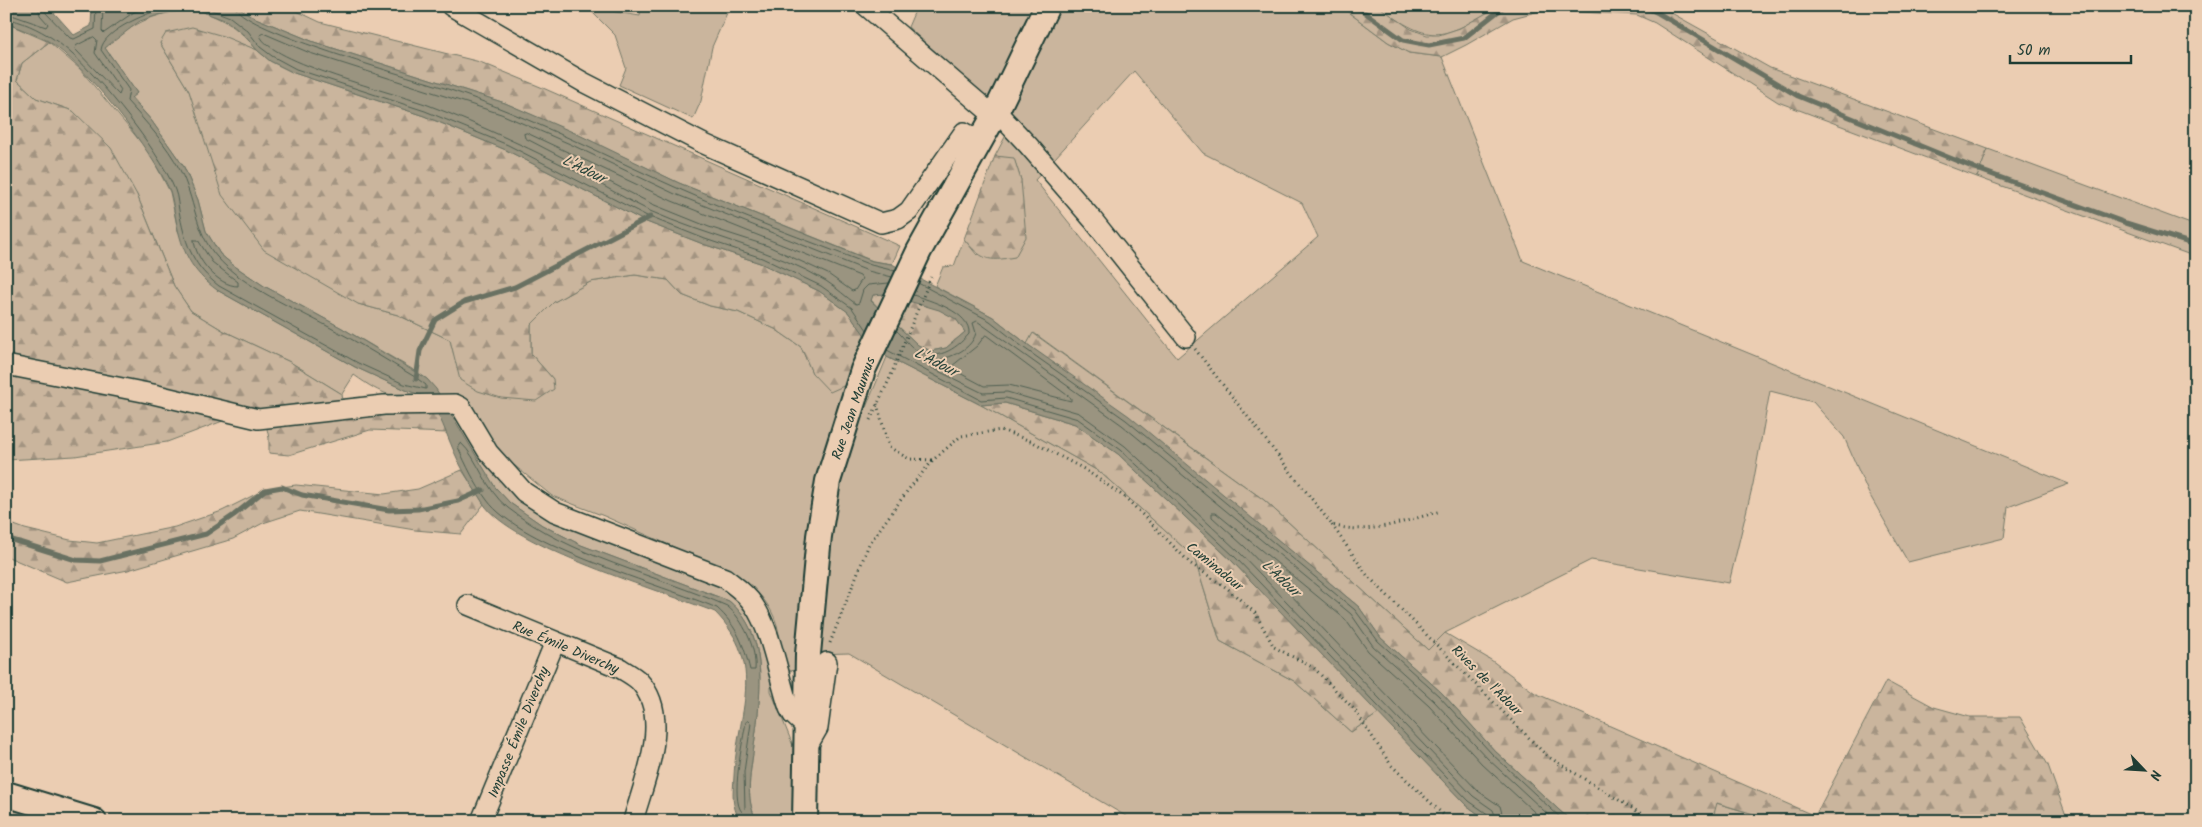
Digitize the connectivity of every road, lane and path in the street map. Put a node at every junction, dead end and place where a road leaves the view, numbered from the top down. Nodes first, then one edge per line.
1 (451, 6) edge
2 (866, 6) edge
3 (1047, 6) edge
4 (995, 114) junction
5 (980, 141) junction
6 (932, 273) dead end
7 (1186, 337) joint
8 (6, 365) edge
9 (889, 380) dead end
10 (876, 403) dead end
11 (933, 460) junction
12 (1440, 511) dead end
13 (1332, 525) junction
14 (468, 605) dead end
15 (555, 642) junction
16 (827, 662) joint
17 (806, 737) junction
18 (6, 794) edge
19 (94, 821) edge
20 (481, 821) edge
21 (633, 821) edge
22 (805, 821) edge
23 (1450, 821) edge
24 (1653, 821) edge

1 - 5 street
2 - 4 street
3 - 4 main road, Rue Jean Maumus
4 - 5 main road, Rue Jean Maumus
4 - 7 street
5 - 17 main road, Rue Jean Maumus
6 - 9 path
7 - 13 path, Rives de l'Adour
8 - 17 street
10 - 11 path
11 - 16 path, Caminadour
11 - 23 path, Caminadour
12 - 13 path
13 - 24 path, Rives de l'Adour
14 - 15 street, Rue Émile Diverchy
15 - 20 street, Impasse Émile Diverchy
15 - 21 street, Rue Émile Diverchy
16 - 17 street
17 - 22 main road, Rue Jean Maumus
18 - 19 main road

